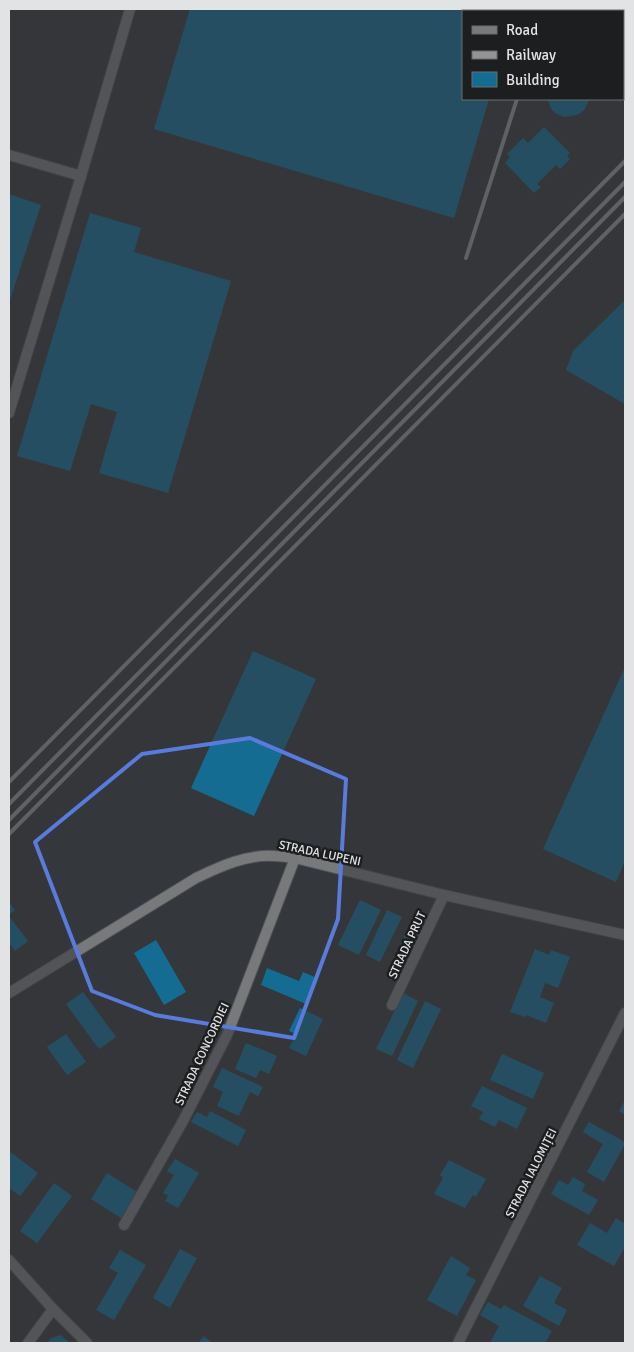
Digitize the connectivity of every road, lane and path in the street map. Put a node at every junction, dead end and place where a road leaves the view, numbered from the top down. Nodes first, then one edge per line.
1 (130, 9) edge
2 (9, 155) edge
3 (82, 176) junction
4 (9, 413) edge
5 (295, 858) junction
6 (444, 895) junction
7 (625, 935) edge
8 (9, 993) edge
9 (392, 1006) dead end
10 (625, 1013) edge
11 (124, 1225) dead end
12 (9, 1260) edge
13 (53, 1309) junction
14 (28, 1343) edge
15 (87, 1343) edge
16 (458, 1343) edge

1 - 3 street
2 - 3 street
3 - 4 street
5 - 6 street, STRADA LUPENI
5 - 8 street, STRADA LUPENI
5 - 11 street, STRADA CONCORDIEI
6 - 7 street, STRADA LUPENI
6 - 9 street, STRADA PRUT
10 - 16 street, STRADA IALOMIȚEI
12 - 13 street
13 - 14 street
13 - 15 street

